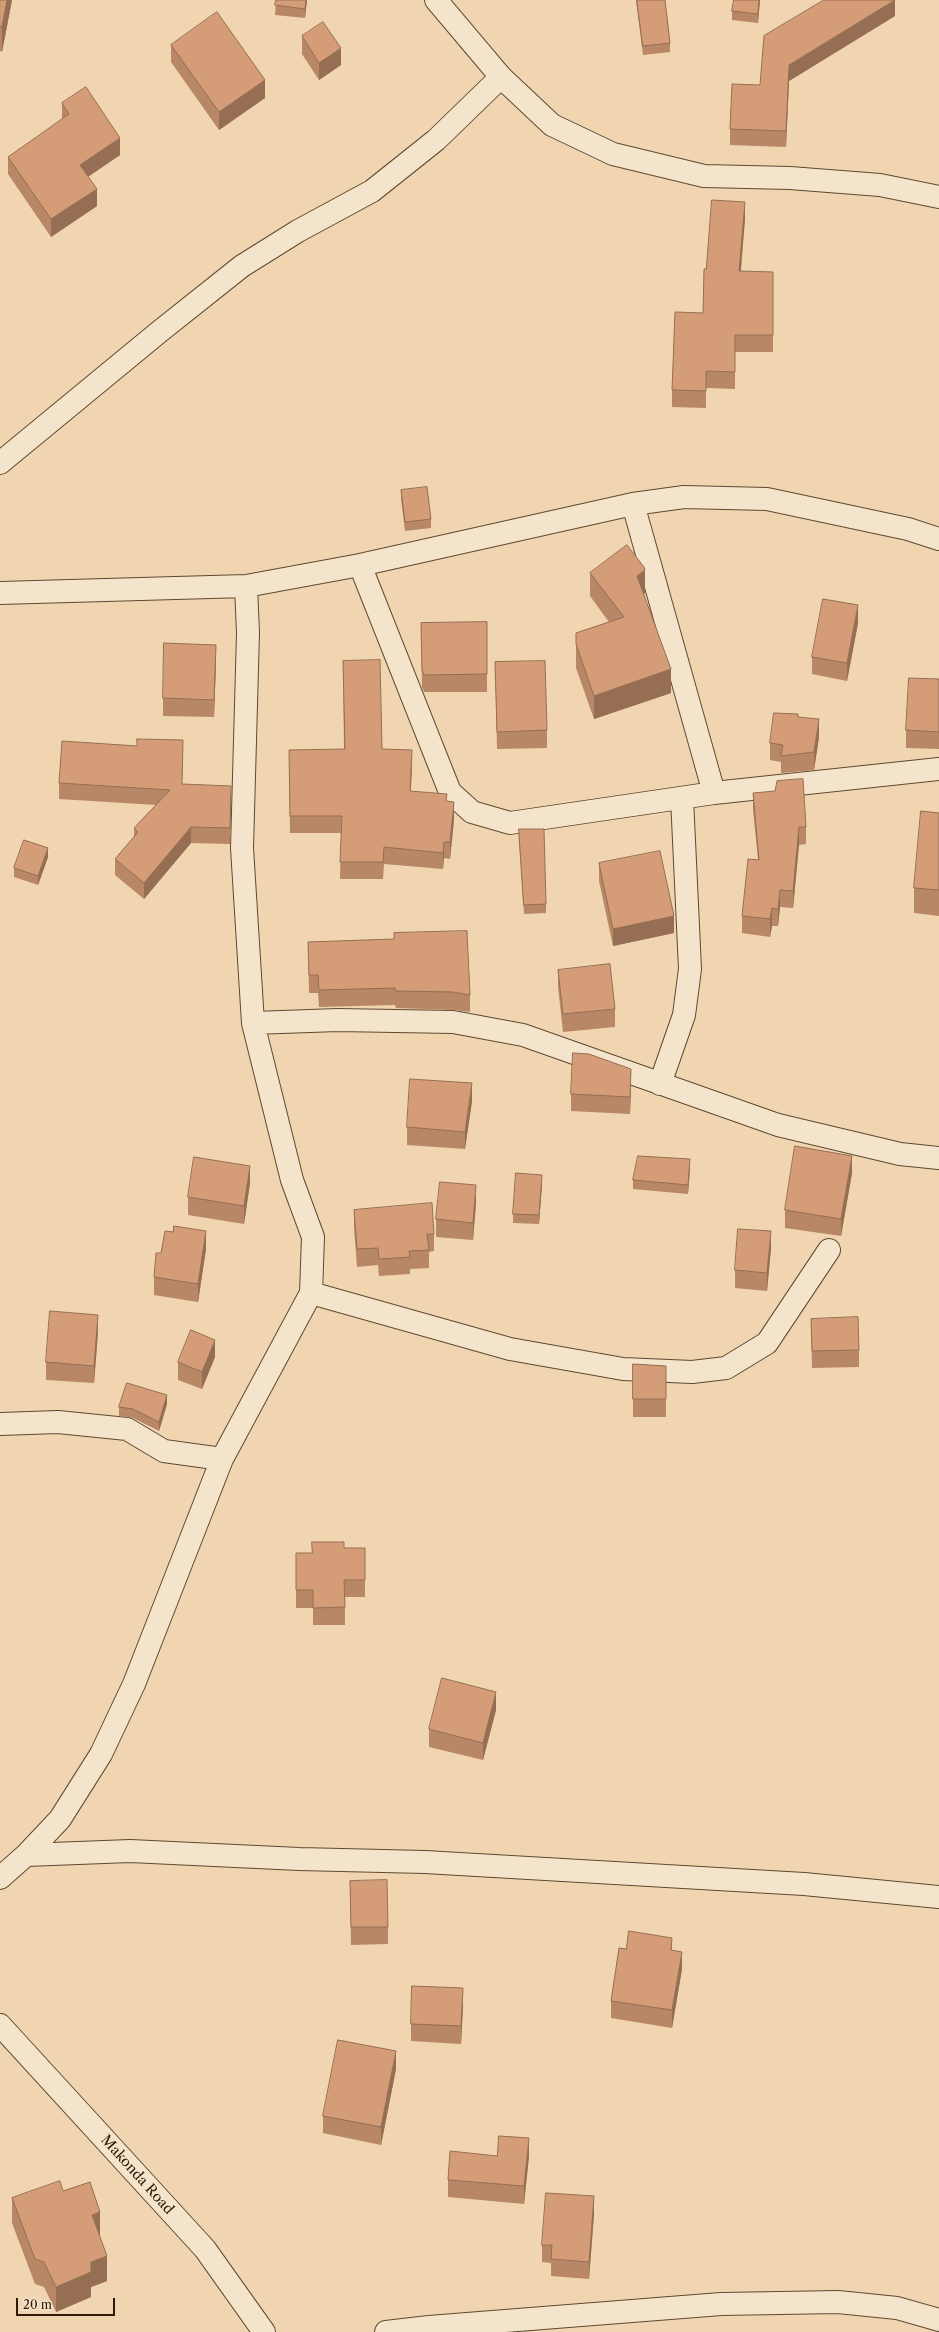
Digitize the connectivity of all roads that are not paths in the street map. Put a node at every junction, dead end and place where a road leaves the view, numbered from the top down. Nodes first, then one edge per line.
1 (436, 0) edge
2 (501, 78) junction
3 (939, 197) edge
4 (0, 463) edge
5 (633, 504) junction
6 (939, 538) edge
7 (360, 565) junction
8 (246, 586) junction
9 (0, 593) edge
10 (939, 769) edge
11 (714, 793) junction
12 (682, 798) junction
13 (253, 1023) junction
14 (660, 1084) junction
15 (939, 1158) edge
16 (829, 1250) dead end
17 (311, 1293) junction
18 (0, 1424) edge
19 (222, 1459) junction
20 (26, 1855) junction
21 (0, 1878) edge
22 (939, 1897) edge
23 (0, 2025) edge
24 (939, 2320) edge
25 (264, 2332) edge
26 (386, 2332) edge

1 - 2 street
2 - 3 street
2 - 4 street
5 - 6 street
5 - 7 street
5 - 11 street
7 - 8 street
7 - 12 street
8 - 9 street
8 - 13 street
10 - 11 street
11 - 12 street
12 - 14 street
13 - 14 street
13 - 17 street
14 - 15 street
16 - 17 street
17 - 19 street
18 - 19 street
19 - 20 street
20 - 21 street
20 - 22 street
23 - 25 street, Makonda Road
24 - 26 street

